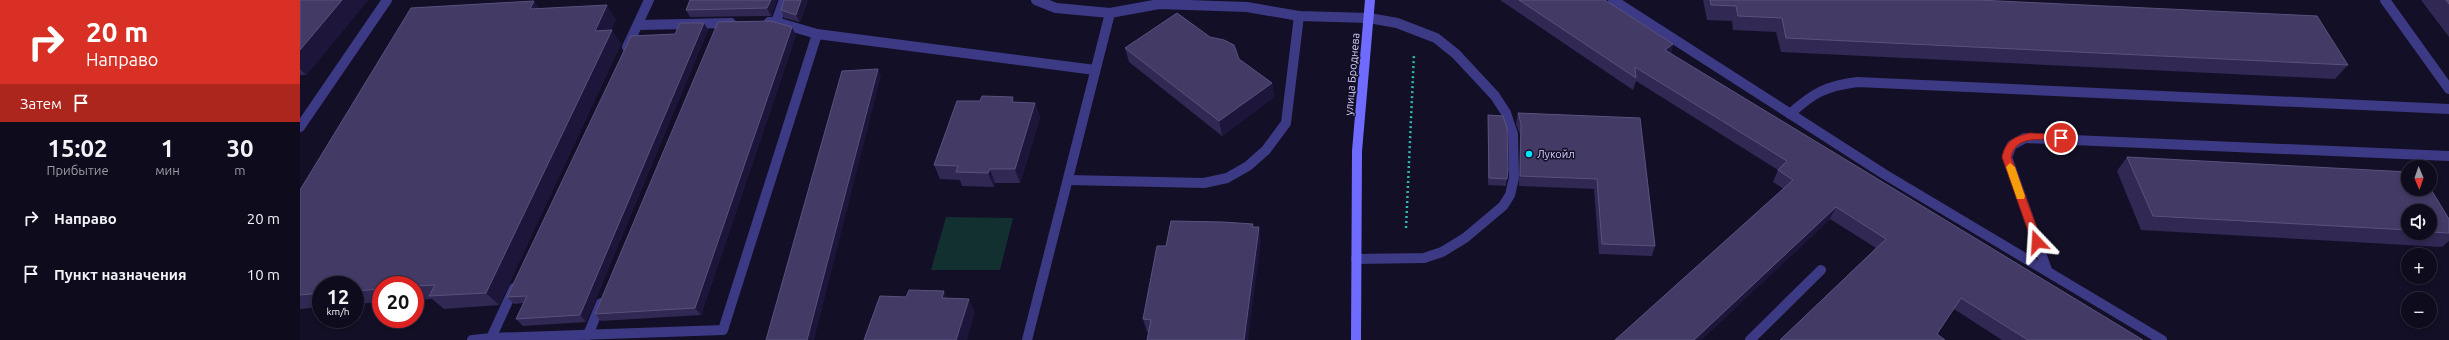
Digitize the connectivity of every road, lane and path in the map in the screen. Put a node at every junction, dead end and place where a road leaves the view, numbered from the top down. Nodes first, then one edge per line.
1 (387, 0) edge
2 (649, 0) edge
3 (784, 0) edge
4 (1036, 0) edge
5 (1370, 0) edge
6 (1613, 0) edge
7 (2385, 0) edge
8 (1110, 13) junction
9 (1299, 16) junction
10 (1369, 18) junction
11 (776, 22) junction
12 (739, 23) edge
13 (761, 23) edge
14 (638, 25) junction
15 (1415, 30) junction
16 (817, 34) junction
17 (624, 53) edge
18 (1095, 70) junction
19 (2449, 89) edge
20 (2449, 109) edge
21 (1790, 114) junction
22 (300, 127) edge
23 (2449, 156) edge
24 (1068, 180) junction
25 (1406, 228) dead end
26 (1356, 260) junction
27 (1821, 270) dead end
28 (2047, 270) junction
29 (518, 281) edge
30 (606, 291) edge
31 (588, 335) junction
32 (491, 338) junction
33 (472, 340) edge
34 (1027, 340) edge
35 (1356, 340) edge
36 (1750, 340) edge
37 (2162, 340) edge

1 - 22 lane
2 - 14 lane
3 - 11 lane
4 - 8 lane
5 - 10 main road, улица Броднева
6 - 21 lane
7 - 19 lane
8 - 9 lane
8 - 18 lane
9 - 10 lane
9 - 24 lane
10 - 15 lane
10 - 26 main road, улица Броднева
11 - 13 lane
11 - 16 lane
12 - 14 lane
14 - 17 lane
15 - 25 path
15 - 26 lane
16 - 18 lane
16 - 31 lane
18 - 24 lane
20 - 21 lane
21 - 28 lane
23 - 28 lane
24 - 34 lane
26 - 35 main road, улица Броднева
27 - 36 lane
28 - 37 lane
29 - 32 lane
30 - 31 lane
31 - 32 lane
32 - 33 lane

